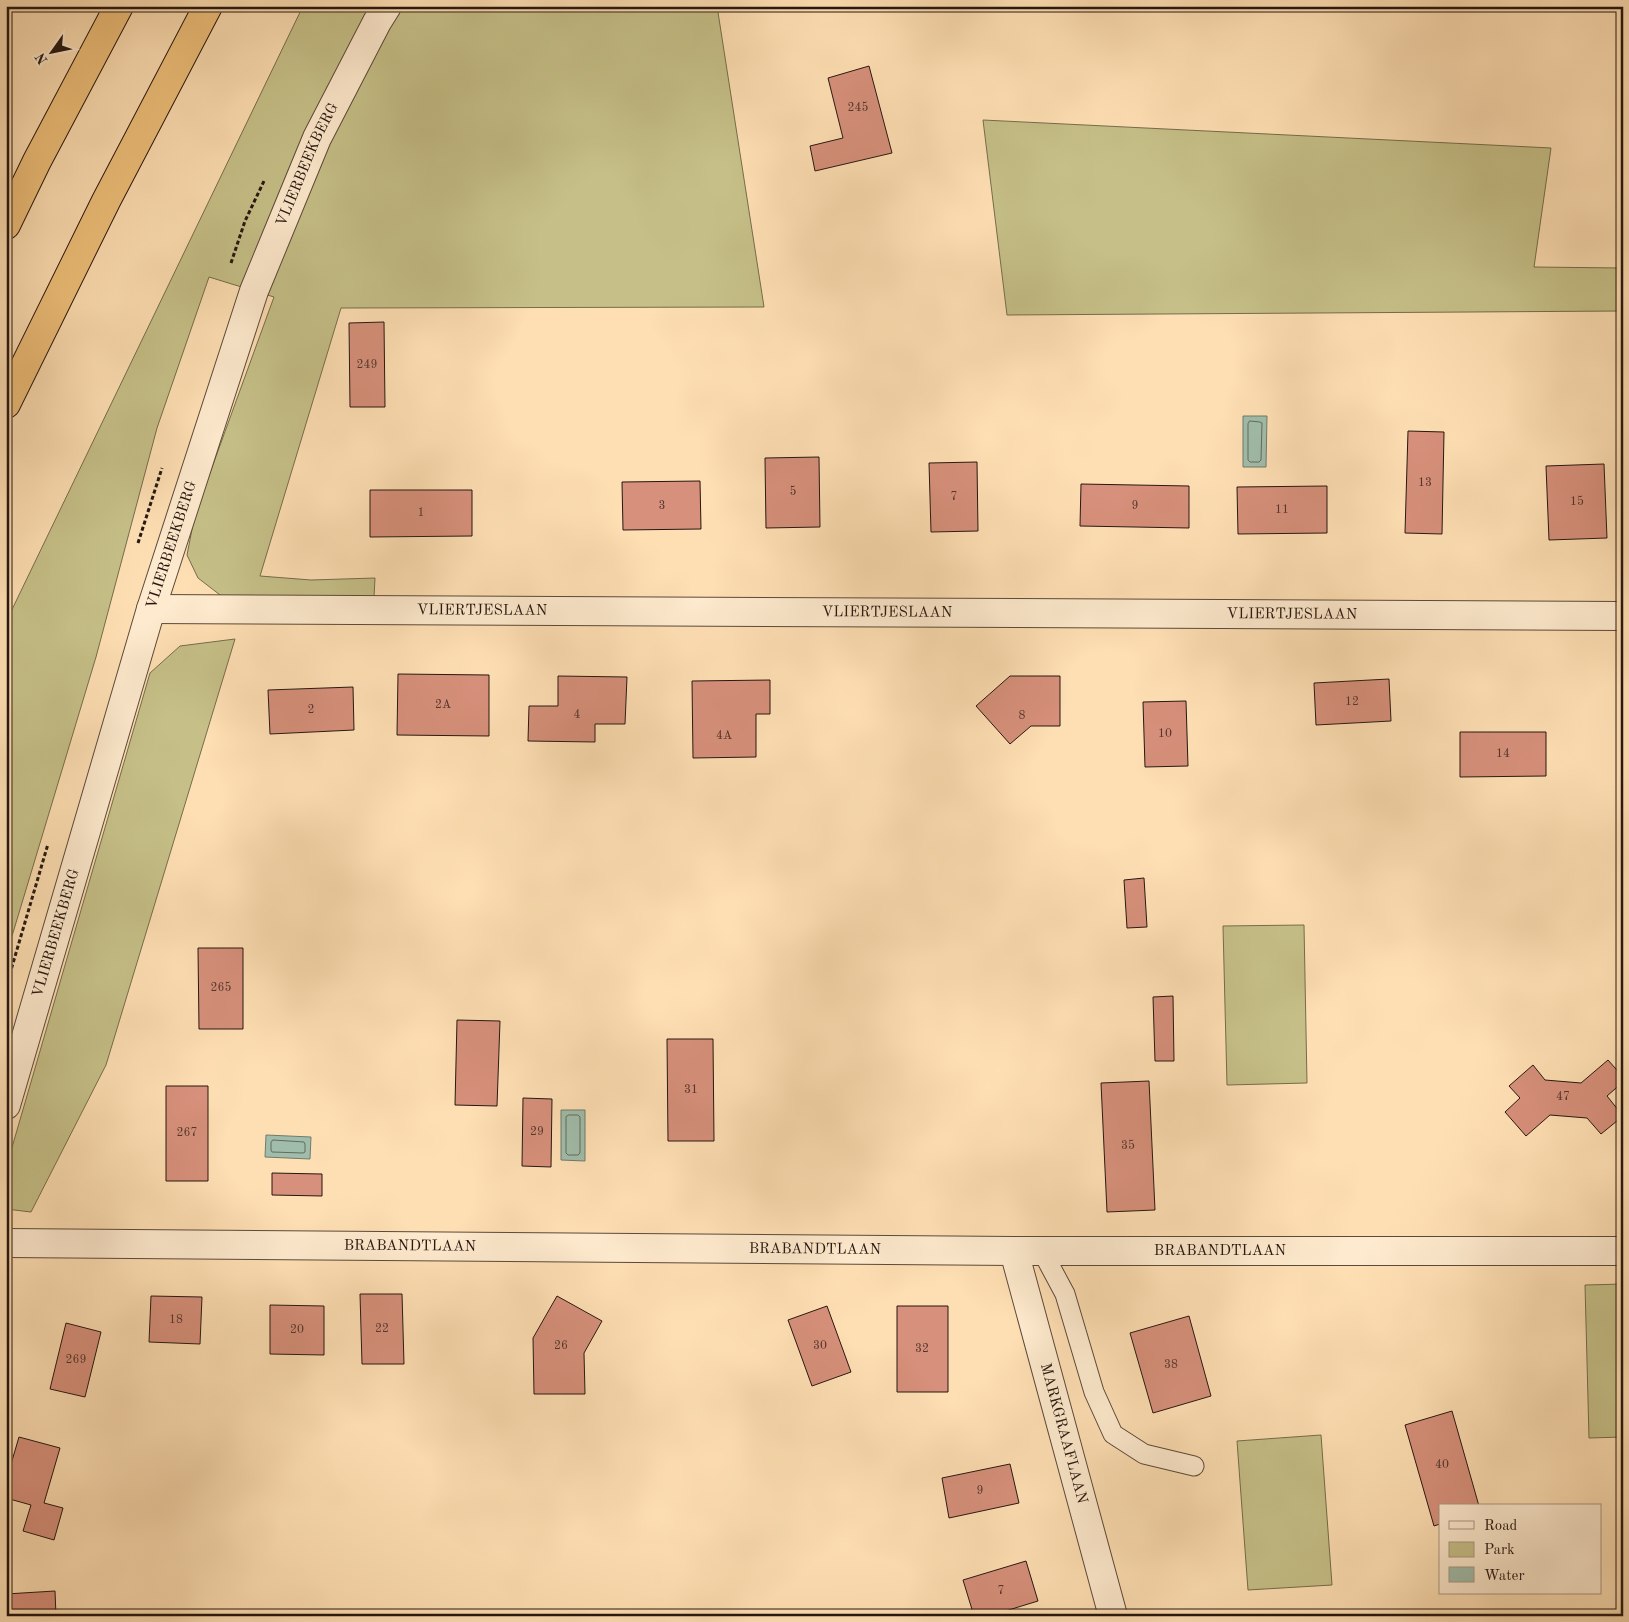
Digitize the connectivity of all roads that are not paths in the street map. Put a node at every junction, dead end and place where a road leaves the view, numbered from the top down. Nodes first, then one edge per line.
1 (119, 6) edge
2 (208, 6) edge
3 (388, 6) edge
4 (6, 225) edge
5 (6, 404) edge
6 (151, 610) junction
7 (1623, 616) edge
8 (6, 1105) edge
9 (6, 1243) edge
10 (1014, 1251) junction
11 (1042, 1251) junction
12 (1623, 1251) edge
13 (1194, 1466) dead end
14 (1113, 1616) edge

1 - 4 highway
2 - 5 highway
3 - 6 street, VLIERBEEKBERG
6 - 7 street, VLIERTJESLAAN
6 - 8 street, VLIERBEEKBERG
9 - 10 street, BRABANDTLAAN
10 - 11 street, BRABANDTLAAN
10 - 14 street, MARKGRAAFLAAN
11 - 12 street, BRABANDTLAAN
11 - 13 lane

